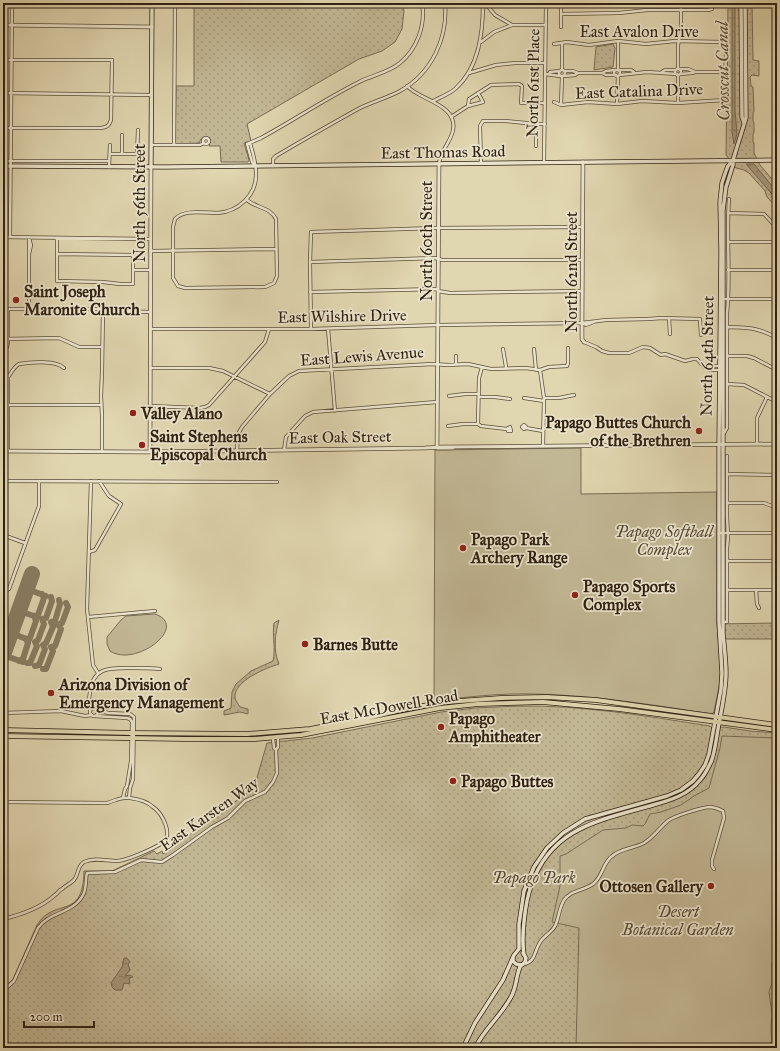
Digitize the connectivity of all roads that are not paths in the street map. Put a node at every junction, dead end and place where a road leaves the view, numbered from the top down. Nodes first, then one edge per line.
1 (12, 3) edge
2 (152, 3) edge
3 (175, 3) edge
4 (422, 3) edge
5 (445, 3) edge
6 (484, 3) edge
7 (546, 3) edge
8 (561, 3) edge
9 (681, 3) edge
10 (712, 3) edge
11 (742, 3) edge
12 (746, 3) edge
13 (681, 10) junction
14 (561, 14) junction
15 (3, 25) edge
16 (11, 25) junction
17 (512, 25) junction
18 (546, 25) junction
19 (152, 27) junction
20 (561, 27) dead end
21 (618, 41) junction
22 (679, 41) junction
23 (481, 42) junction
24 (562, 42) junction
25 (554, 44) dead end
26 (3, 60) edge
27 (11, 60) junction
28 (545, 63) junction
29 (678, 69) junction
30 (618, 70) junction
31 (562, 71) junction
32 (662, 72) junction
33 (695, 72) junction
34 (726, 72) junction
35 (578, 73) junction
36 (602, 73) junction
37 (635, 73) junction
38 (469, 74) junction
39 (547, 74) junction
40 (678, 74) junction
41 (562, 76) junction
42 (618, 76) junction
43 (407, 86) junction
44 (478, 93) junction
45 (3, 94) edge
46 (11, 94) junction
47 (112, 94) junction
48 (151, 95) junction
49 (433, 101) junction
50 (554, 102) dead end
51 (545, 103) junction
52 (678, 103) junction
53 (617, 104) junction
54 (561, 105) junction
55 (468, 106) junction
56 (451, 117) junction
57 (744, 122) junction
58 (536, 124) junction
59 (545, 124) junction
60 (3, 128) edge
61 (11, 128) junction
62 (138, 130) dead end
63 (122, 135) dead end
64 (204, 143) dead end
65 (110, 145) dead end
66 (151, 145) junction
67 (174, 145) junction
68 (536, 146) dead end
69 (110, 154) junction
70 (122, 154) junction
71 (137, 154) junction
72 (144, 154) dead end
73 (733, 160) junction
74 (777, 160) edge
75 (3, 161) edge
76 (11, 161) junction
77 (109, 161) junction
78 (544, 162) junction
79 (583, 162) junction
80 (481, 163) junction
81 (439, 164) junction
82 (3, 166) edge
83 (11, 166) junction
84 (254, 166) junction
85 (273, 166) junction
86 (109, 167) junction
87 (151, 167) junction
88 (729, 199) dead end
89 (247, 200) junction
90 (728, 213) junction
91 (582, 227) junction
92 (438, 228) junction
93 (777, 228) edge
94 (3, 237) edge
95 (10, 237) junction
96 (29, 238) junction
97 (57, 238) junction
98 (150, 238) junction
99 (777, 241) edge
100 (728, 242) junction
101 (276, 249) junction
102 (150, 251) junction
103 (173, 251) junction
104 (57, 254) junction
105 (439, 259) junction
106 (582, 260) junction
107 (310, 262) junction
108 (134, 270) junction
109 (150, 270) junction
110 (728, 270) junction
111 (777, 270) edge
112 (438, 290) junction
113 (310, 292) junction
114 (582, 292) junction
115 (722, 299) junction
116 (729, 299) junction
117 (777, 299) edge
118 (3, 309) edge
119 (8, 309) junction
120 (29, 309) junction
121 (103, 309) junction
122 (150, 312) junction
123 (669, 318) junction
124 (582, 323) junction
125 (438, 325) junction
126 (727, 327) junction
127 (150, 329) junction
128 (311, 329) junction
129 (328, 329) junction
130 (269, 330) junction
131 (670, 334) dead end
132 (701, 335) dead end
133 (3, 338) edge
134 (8, 338) junction
135 (777, 338) edge
136 (584, 342) joint
137 (102, 347) junction
138 (534, 348) dead end
139 (568, 348) dead end
140 (503, 349) dead end
141 (3, 354) edge
142 (456, 356) dead end
143 (727, 356) junction
144 (438, 364) junction
145 (456, 364) junction
146 (482, 367) junction
147 (64, 368) dead end
148 (150, 368) junction
149 (506, 368) junction
150 (721, 368) junction
151 (332, 369) junction
152 (538, 370) junction
153 (777, 370) edge
154 (234, 376) junction
155 (8, 379) junction
156 (3, 383) edge
157 (727, 384) junction
158 (270, 394) junction
159 (479, 395) junction
160 (449, 396) dead end
161 (574, 396) dead end
162 (767, 397) junction
163 (524, 398) dead end
164 (510, 399) dead end
165 (544, 399) junction
166 (437, 402) junction
167 (777, 402) edge
168 (8, 405) junction
169 (101, 405) junction
170 (150, 406) junction
171 (335, 411) junction
172 (478, 424) junction
173 (574, 425) dead end
174 (448, 426) dead end
175 (526, 428) dead end
176 (507, 429) dead end
177 (543, 429) junction
178 (723, 435) junction
179 (757, 444) junction
180 (777, 444) edge
181 (721, 445) junction
182 (543, 446) junction
183 (437, 448) junction
184 (284, 450) junction
185 (3, 451) edge
186 (8, 451) junction
187 (102, 451) junction
188 (237, 451) junction
189 (150, 452) junction
190 (726, 456) dead end
191 (727, 474) junction
192 (777, 475) edge
193 (3, 481) edge
194 (39, 481) junction
195 (91, 481) junction
196 (99, 481) junction
197 (277, 482) dead end
198 (727, 503) junction
199 (777, 510) edge
200 (777, 532) edge
201 (721, 533) junction
202 (728, 533) junction
203 (3, 535) edge
204 (26, 543) junction
205 (89, 552) junction
206 (727, 561) junction
207 (777, 561) edge
208 (3, 590) edge
209 (727, 590) junction
210 (756, 590) junction
211 (777, 590) edge
212 (759, 608) dead end
213 (155, 611) dead end
214 (88, 617) junction
215 (723, 622) junction
216 (724, 663) junction
217 (160, 669) dead end
218 (98, 673) junction
219 (89, 702) junction
220 (96, 708) junction
221 (90, 710) junction
222 (3, 713) edge
223 (83, 715) junction
224 (93, 716) junction
225 (718, 717) junction
226 (717, 723) junction
227 (777, 725) edge
228 (309, 729) junction
229 (3, 730) edge
230 (777, 730) edge
231 (133, 733) junction
232 (3, 736) edge
233 (133, 738) junction
234 (276, 738) junction
235 (123, 798) junction
236 (130, 798) junction
237 (3, 802) edge
238 (714, 869) dead end
239 (3, 919) edge
240 (516, 953) junction
241 (534, 954) junction
242 (524, 955) junction
243 (513, 957) junction
244 (522, 965) junction
245 (3, 991) edge
246 (463, 1048) edge
247 (475, 1048) edge

1 - 16 street
2 - 19 main road, North 56th Street
3 - 67 street
4 - 84 street
5 - 43 street
6 - 17 street
6 - 23 street
7 - 18 street, North 61st Place
8 - 14 street
9 - 13 street
10 - 13 street
11 - 57 main road, North 64th Street
12 - 57 main road, North 64th Street
13 - 14 street
13 - 22 street
14 - 20 street
15 - 16 street
16 - 19 street
16 - 27 street
17 - 18 street
17 - 23 street
18 - 28 street, North 61st Place
19 - 48 main road, North 56th Street
21 - 22 street, East Avalon Drive
21 - 24 street, East Avalon Drive
21 - 30 street
22 - 29 street
22 - 34 street, East Avalon Drive
23 - 38 street
24 - 25 street, East Avalon Drive
24 - 31 street
26 - 27 street
27 - 46 street
27 - 47 street
28 - 38 street
28 - 39 street, North 61st Place
29 - 32 street
29 - 33 street
29 - 40 street
29 - 40 street
30 - 36 street
30 - 37 street
30 - 42 street
30 - 42 street
31 - 35 street
31 - 39 street
31 - 41 street
31 - 41 street
32 - 37 street
32 - 40 street
33 - 34 street
33 - 40 street
34 - 52 street, East Catalina Drive
35 - 36 street
35 - 41 street
36 - 42 street
37 - 42 street
38 - 49 street
39 - 41 street
39 - 51 street, North 61st Place
40 - 52 street
41 - 54 street
42 - 53 street
43 - 49 street
43 - 85 street
44 - 51 street
44 - 55 street
44 - 55 street
45 - 46 street
46 - 47 street
46 - 61 street
47 - 48 street
47 - 61 street
48 - 66 main road, North 56th Street
49 - 56 street
50 - 54 street, East Catalina Drive
51 - 59 street, North 61st Place
52 - 53 street, East Catalina Drive
53 - 54 street, East Catalina Drive
55 - 56 street
56 - 81 street, North 60th Street
57 - 73 main road, North 64th Street
58 - 59 street
58 - 68 street
58 - 80 street
59 - 78 street, North 61st Place
60 - 61 street
61 - 76 street
62 - 71 street
63 - 70 street
64 - 67 street
65 - 69 street
66 - 67 street
66 - 87 main road, North 56th Street
69 - 70 street
69 - 77 street
70 - 71 street
71 - 72 street
73 - 74 main road, East Thomas Road
73 - 79 main road, East Thomas Road
73 - 115 main road, North 64th Street
75 - 76 street
76 - 77 street
76 - 83 street
77 - 86 street
78 - 79 main road, East Thomas Road
78 - 80 main road, East Thomas Road
79 - 91 street, North 62nd Street
80 - 81 main road, East Thomas Road
81 - 85 main road, East Thomas Road
81 - 92 street, North 60th Street
82 - 83 main road, East Thomas Road
83 - 86 main road, East Thomas Road
83 - 95 street
84 - 85 main road, East Thomas Road
84 - 87 main road, East Thomas Road
84 - 89 street
86 - 87 main road, East Thomas Road
87 - 98 street, North 56th Street
88 - 90 street, North 64th Street
89 - 101 street
89 - 103 street
90 - 93 street
90 - 100 street, North 64th Street
91 - 92 street
91 - 106 street, North 62nd Street
92 - 105 street, North 60th Street
92 - 107 street
94 - 95 street
95 - 96 street
96 - 97 street
96 - 120 street
97 - 98 street
97 - 104 street
98 - 102 street, North 56th Street
99 - 100 street
100 - 110 street, North 64th Street
101 - 103 street
101 - 103 street
102 - 103 street
102 - 109 street, North 56th Street
104 - 108 street
104 - 108 street
105 - 106 street
105 - 107 street
105 - 112 street, North 60th Street
106 - 114 street, North 62nd Street
107 - 113 street
108 - 109 street
109 - 122 street, North 56th Street
110 - 111 street
110 - 116 street, North 64th Street
112 - 113 street
112 - 114 street
112 - 125 street, North 60th Street
113 - 128 street
114 - 124 street, North 62nd Street
115 - 116 street
115 - 150 main road, North 64th Street
116 - 117 street
116 - 126 street, North 64th Street
118 - 119 street
119 - 120 street
119 - 134 street
120 - 121 street
121 - 122 street
121 - 137 street
122 - 127 street, North 56th Street
123 - 124 street, East Wilshire Drive
123 - 131 street
123 - 132 street, East Wilshire Drive
124 - 125 street, East Wilshire Drive
124 - 136 street, North 62nd Street
125 - 129 street, East Wilshire Drive
125 - 144 street, North 60th Street
126 - 135 street
126 - 143 street, North 64th Street
127 - 130 street, East Wilshire Drive
127 - 148 street, North 56th Street
128 - 129 street, East Wilshire Drive
128 - 130 street, East Wilshire Drive
129 - 151 street
130 - 154 street
133 - 134 street
134 - 137 street
134 - 141 street
136 - 150 street, North 62nd Street
137 - 169 street
138 - 152 street
139 - 152 street, East Lewis Avenue
140 - 149 street
142 - 145 street
143 - 153 street
143 - 157 street, North 64th Street
144 - 145 street, East Lewis Avenue
144 - 151 street, East Lewis Avenue
144 - 166 street, North 60th Street
145 - 146 street, East Lewis Avenue
146 - 149 street, East Lewis Avenue
146 - 159 street
147 - 155 street
148 - 154 street
148 - 170 street, North 56th Street
149 - 152 street, East Lewis Avenue
150 - 178 main road, North 64th Street
150 - 181 main road, North 64th Street
151 - 158 street, East Lewis Avenue
151 - 171 street
152 - 165 street
154 - 158 street
154 - 170 street
155 - 156 street
155 - 168 street
157 - 162 street
157 - 178 street, North 64th Street
158 - 188 street
159 - 160 street
159 - 164 street
159 - 172 street
161 - 165 street
162 - 167 street
162 - 179 street
163 - 165 street
165 - 177 street
166 - 171 street
166 - 183 street, North 60th Street
168 - 169 street
168 - 186 street
169 - 187 street
170 - 189 street, North 56th Street
171 - 184 street
172 - 174 street
172 - 176 street
173 - 177 street
175 - 177 street
177 - 182 street
178 - 181 main road, North 64th Street
179 - 180 street, East Oak Street
179 - 181 street, East Oak Street
181 - 182 street, East Oak Street
181 - 201 main road, North 64th Street
182 - 183 street, East Oak Street
183 - 184 street, East Oak Street
184 - 188 street, East Oak Street
185 - 186 street, East Oak Street
186 - 187 street, East Oak Street
187 - 189 street, East Oak Street
188 - 189 street, East Oak Street
190 - 191 street, North 64th Street
191 - 192 street
191 - 198 street, North 64th Street
193 - 194 street
194 - 195 street
194 - 204 street
195 - 196 street
195 - 205 street
196 - 197 street
196 - 205 street
198 - 199 street
198 - 202 street, North 64th Street
200 - 202 street
201 - 202 street
201 - 215 main road, North 64th Street
201 - 216 main road, North 64th Street
202 - 206 street, North 64th Street
203 - 204 street
204 - 208 street
205 - 214 street
206 - 207 street
206 - 209 street, North 64th Street
209 - 210 street
209 - 215 street, North 64th Street
210 - 211 street
210 - 212 street
213 - 214 street
214 - 218 street
215 - 216 main road, North 64th Street
216 - 225 main road, North 64th Street
217 - 218 street
218 - 219 street
219 - 220 street
219 - 221 street
220 - 221 street
220 - 224 street
220 - 231 street
221 - 223 street
221 - 224 street
222 - 223 street
223 - 224 street
224 - 231 street
225 - 226 main road, North 64th Street
225 - 227 main road, East McDowell Road
225 - 228 main road, East McDowell Road
226 - 230 main road, East McDowell Road
226 - 234 main road, East McDowell Road
226 - 240 main road
226 - 242 main road
228 - 231 main road, East McDowell Road
228 - 234 main road
229 - 231 main road, East McDowell Road
231 - 233 street
232 - 233 main road, East McDowell Road
233 - 234 main road, East McDowell Road
233 - 235 street
233 - 236 street
234 - 245 street, East Karsten Way
235 - 236 street
235 - 237 street
236 - 239 street
238 - 241 street
240 - 242 main road
240 - 243 main road
241 - 242 street
241 - 244 street
242 - 244 main road
243 - 244 main road
243 - 246 main road
244 - 247 main road

